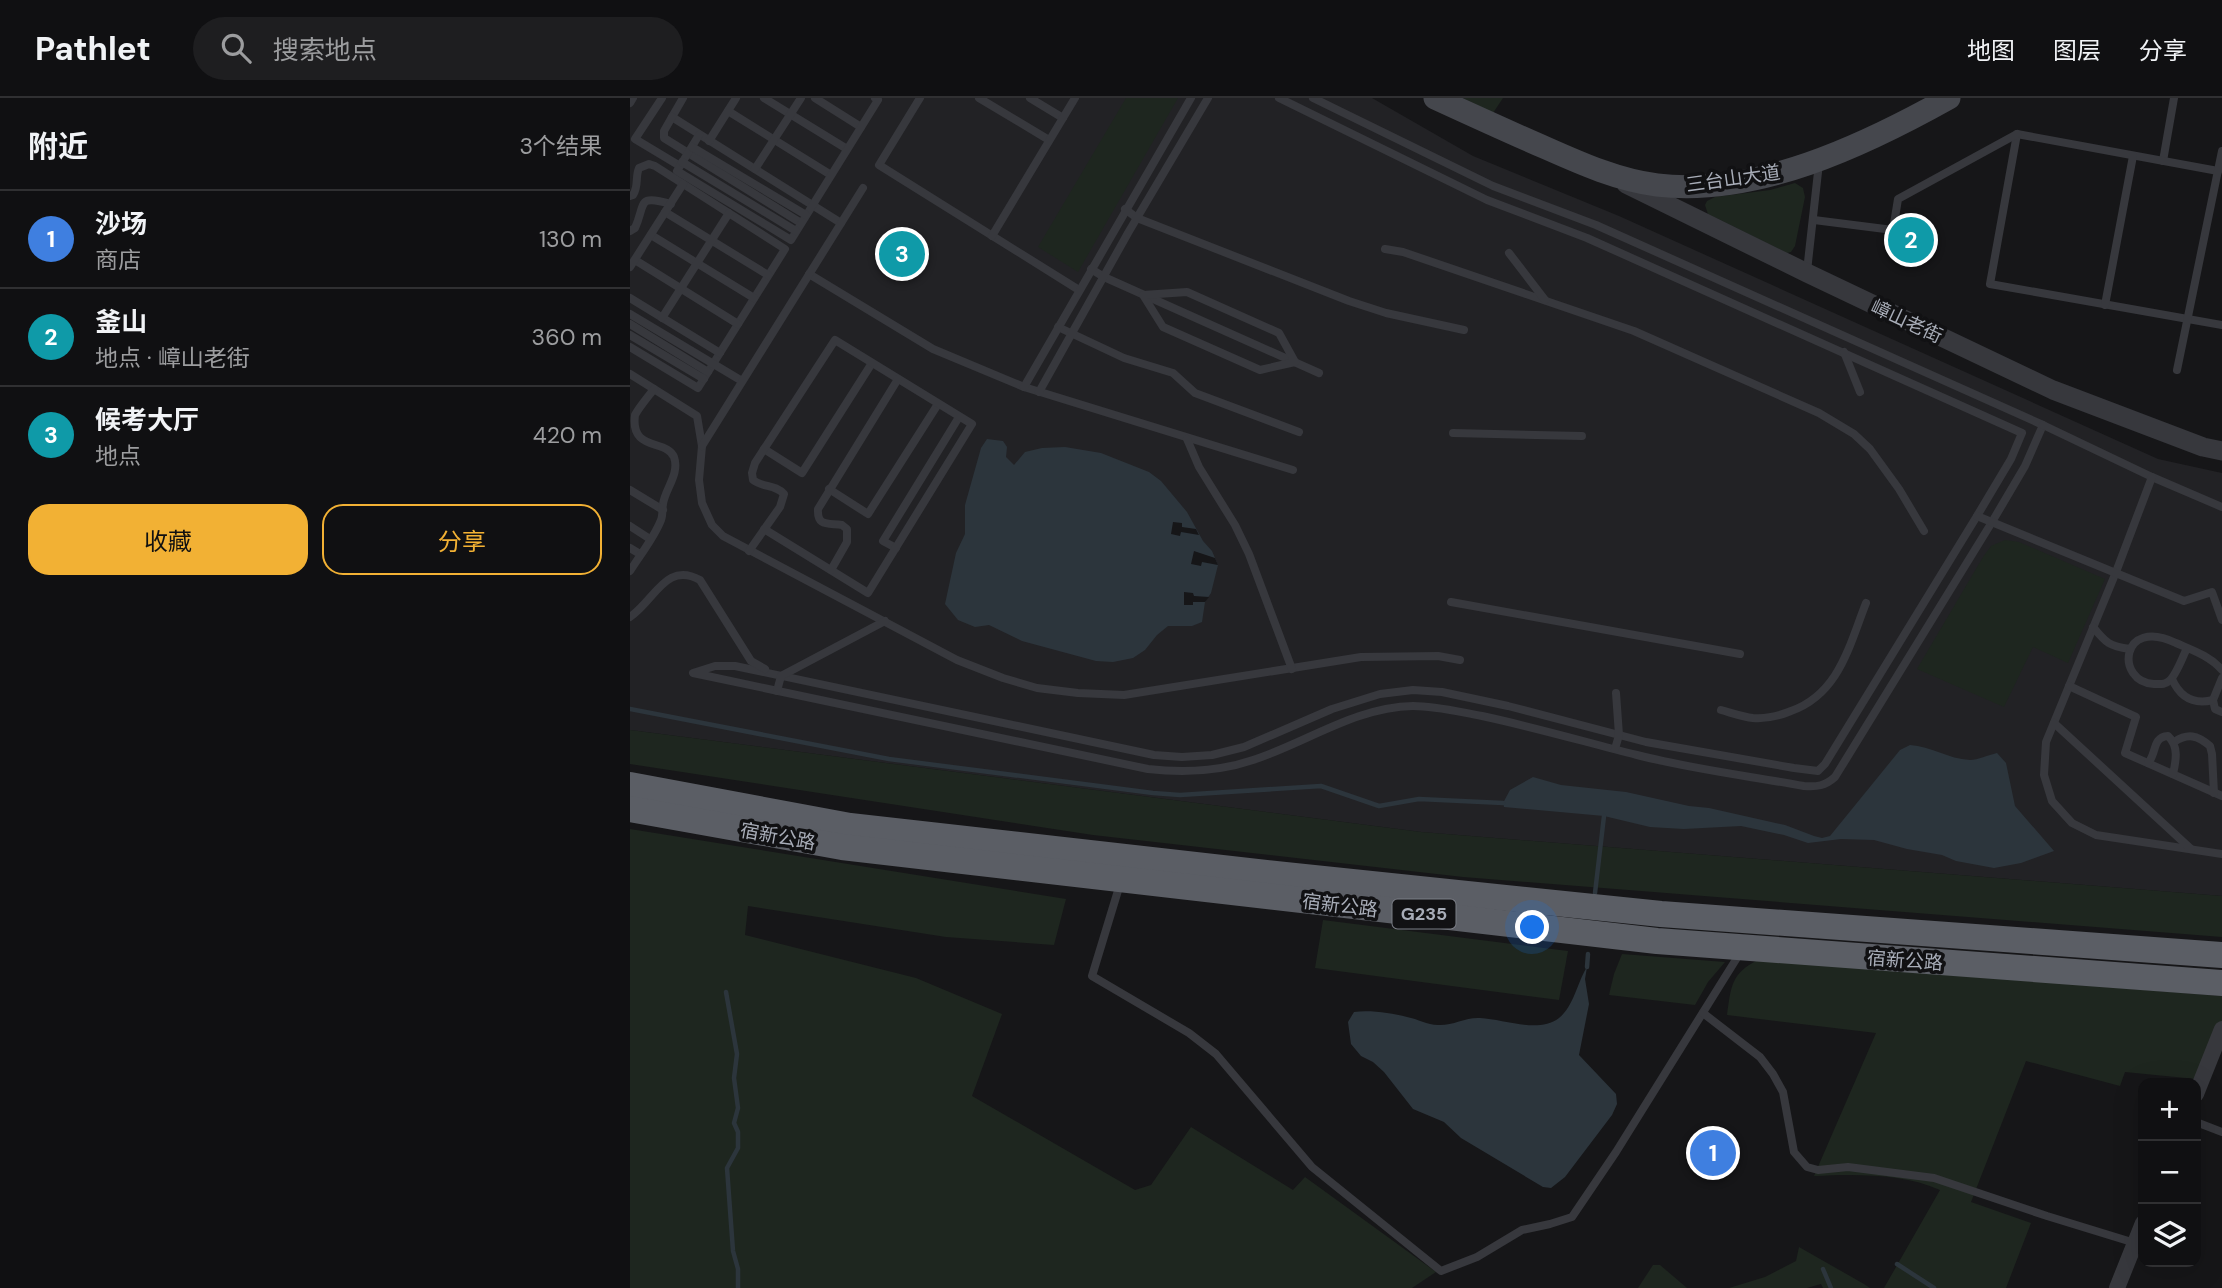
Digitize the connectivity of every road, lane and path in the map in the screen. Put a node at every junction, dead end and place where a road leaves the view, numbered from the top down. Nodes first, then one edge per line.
1 (633, 98) edge
2 (662, 98) edge
3 (683, 98) edge
4 (736, 98) edge
5 (764, 98) edge
6 (801, 98) edge
7 (815, 98) edge
8 (874, 98) edge
9 (918, 98) edge
10 (979, 98) edge
11 (1030, 98) edge
12 (1075, 98) edge
13 (1191, 98) edge
14 (1208, 98) edge
15 (1279, 98) edge
16 (1313, 98) edge
17 (1435, 98) edge
18 (1949, 98) edge
19 (2174, 98) edge
20 (630, 103) edge
21 (728, 111) junction
22 (790, 114) junction
23 (672, 117) junction
24 (1063, 118) junction
25 (861, 127) junction
26 (2017, 134) junction
27 (699, 135) junction
28 (774, 140) junction
29 (709, 141) junction
30 (1049, 141) junction
31 (847, 149) junction
32 (2222, 151) edge
33 (2133, 156) junction
34 (685, 157) junction
35 (1819, 160) junction
36 (2163, 161) junction
37 (755, 169) junction
38 (1600, 171) junction
39 (2218, 171) junction
40 (831, 175) junction
41 (683, 184) junction
42 (863, 188) dead end
43 (630, 196) edge
44 (813, 204) junction
45 (668, 208) junction
46 (1125, 209) junction
47 (729, 213) junction
48 (806, 215) junction
49 (1137, 218) junction
50 (1814, 220) junction
51 (841, 223) junction
52 (799, 227) junction
53 (630, 231) edge
54 (651, 235) junction
55 (992, 236) junction
56 (712, 241) junction
57 (1385, 249) dead end
58 (1509, 253) dead end
59 (697, 263) junction
60 (632, 264) edge
61 (1091, 269) junction
62 (1807, 273) junction
63 (809, 274) junction
64 (768, 275) junction
65 (1104, 277) junction
66 (681, 289) junction
67 (1079, 290) junction
68 (1143, 295) junction
69 (630, 298) edge
70 (754, 298) junction
71 (1545, 300) junction
72 (2105, 304) junction
73 (630, 314) edge
74 (662, 318) junction
75 (2188, 319) junction
76 (630, 324) edge
77 (738, 324) junction
78 (2222, 325) edge
79 (1058, 327) junction
80 (1464, 330) dead end
81 (1072, 333) junction
82 (630, 335) edge
83 (630, 347) edge
84 (1844, 352) junction
85 (720, 353) junction
86 (1295, 362) junction
87 (872, 363) junction
88 (713, 364) junction
89 (2177, 370) dead end
90 (1319, 373) dead end
91 (630, 374) edge
92 (706, 376) junction
93 (898, 379) junction
94 (742, 381) junction
95 (1024, 387) junction
96 (654, 389) junction
97 (1039, 392) junction
98 (1860, 392) dead end
99 (938, 404) junction
100 (959, 416) junction
101 (2043, 425) junction
102 (1299, 432) dead end
103 (1453, 433) dead end
104 (1582, 436) dead end
105 (1187, 439) junction
106 (702, 446) junction
107 (764, 449) junction
108 (2222, 451) edge
109 (1293, 470) dead end
110 (2152, 478) junction
111 (829, 489) junction
112 (630, 490) edge
113 (2222, 507) edge
114 (663, 510) junction
115 (1976, 516) junction
116 (1992, 522) junction
117 (630, 526) edge
118 (764, 529) junction
119 (1924, 531) dead end
120 (650, 538) junction
121 (630, 548) edge
122 (896, 548) junction
123 (749, 551) junction
124 (640, 554) junction
125 (831, 570) junction
126 (630, 571) edge
127 (2116, 572) junction
128 (1451, 602) dead end
129 (1866, 603) dead end
130 (630, 617) edge
131 (886, 621) junction
132 (2222, 621) edge
133 (2093, 627) junction
134 (2187, 648) junction
135 (2130, 649) junction
136 (1740, 654) dead end
137 (1460, 660) dead end
138 (1292, 669) junction
139 (2222, 670) edge
140 (781, 676) junction
141 (2222, 678) edge
142 (2172, 679) junction
143 (2069, 686) junction
144 (777, 691) junction
145 (1616, 693) dead end
146 (2213, 700) junction
147 (1721, 710) dead end
148 (2222, 712) edge
149 (2054, 723) junction
150 (1619, 735) junction
151 (2174, 742) junction
152 (1615, 749) junction
153 (2148, 763) junction
154 (2173, 775) junction
155 (630, 785) edge
156 (2218, 794) edge
157 (630, 809) edge
158 (2192, 849) junction
159 (2222, 854) edge
160 (1121, 879) junction
161 (1743, 947) junction
162 (2222, 955) edge
163 (2222, 983) edge
164 (1703, 1013) junction
165 (2222, 1029) edge
166 (2201, 1082) edge
167 (2201, 1124) edge
168 (2222, 1132) edge
169 (2138, 1236) edge
170 (2135, 1243) junction
171 (2117, 1288) edge

1 - 20 lane
2 - 34 lane
3 - 23 lane
4 - 21 lane
5 - 22 lane
6 - 22 lane
7 - 25 lane
8 - 25 lane
9 - 55 lane
10 - 30 lane
11 - 24 lane
12 - 24 lane
13 - 46 lane
14 - 49 lane
15 - 84 lane
16 - 101 lane
17 - 38 main road, 三台山大道
18 - 35 main road, 三台山大道
19 - 36 lane
21 - 28 lane
21 - 29 lane
22 - 28 lane
22 - 31 lane
23 - 27 lane
23 - 34 lane
24 - 30 lane
25 - 31 lane
26 - 33 lane
26 - 50 lane
26 - 72 lane
27 - 29 lane
27 - 34 lane
28 - 37 lane
28 - 40 lane
29 - 37 lane
30 - 55 lane
31 - 40 lane
32 - 39 lane
33 - 36 lane
33 - 72 lane
34 - 48 lane
34 - 52 lane
34 - 52 lane
35 - 38 main road, 三台山大道
35 - 50 lane
36 - 39 lane
37 - 44 lane
38 - 62 street, 嶂山老街
39 - 75 lane
40 - 44 lane
41 - 43 lane
41 - 45 lane
41 - 47 lane
42 - 51 lane
44 - 48 lane
44 - 51 lane
45 - 53 lane
45 - 54 lane
45 - 56 lane
46 - 49 lane
46 - 61 lane
47 - 56 lane
47 - 64 lane
48 - 52 lane
49 - 65 lane
49 - 80 lane
50 - 62 lane
51 - 63 lane
54 - 59 lane
54 - 60 lane
55 - 67 lane
56 - 59 lane
56 - 64 lane
57 - 71 lane
58 - 71 lane
59 - 66 lane
59 - 70 lane
60 - 66 lane
61 - 65 lane
61 - 67 lane
62 - 108 street, 嶂山老街
63 - 94 lane
63 - 95 lane
64 - 70 lane
65 - 68 lane
65 - 81 lane
66 - 74 lane
66 - 77 lane
67 - 79 lane
68 - 86 lane
68 - 86 lane
68 - 86 lane
69 - 74 lane
70 - 77 lane
71 - 119 lane
72 - 75 lane
73 - 88 lane
74 - 85 lane
75 - 78 lane
75 - 89 lane
76 - 92 lane
77 - 85 lane
79 - 81 lane
79 - 95 lane
81 - 97 lane
81 - 102 lane
82 - 92 lane
83 - 92 lane
84 - 98 lane
84 - 115 lane
85 - 88 lane
86 - 90 lane
87 - 93 lane
87 - 107 lane
87 - 107 lane
88 - 92 lane
88 - 94 lane
91 - 96 lane
93 - 99 lane
93 - 111 lane
94 - 106 lane
95 - 97 lane
96 - 106 lane
96 - 114 lane
97 - 105 lane
99 - 100 lane
99 - 111 lane
100 - 122 lane
100 - 122 lane
101 - 110 lane
101 - 116 lane
103 - 104 lane
105 - 109 lane
105 - 138 lane
106 - 123 lane
107 - 118 lane
110 - 113 lane
110 - 127 lane
111 - 125 lane
112 - 114 lane
114 - 120 lane
115 - 116 lane
115 - 150 lane
116 - 127 lane
116 - 152 lane
117 - 120 lane
118 - 123 lane
118 - 125 lane
120 - 124 lane
121 - 124 lane
122 - 125 lane
123 - 131 lane
124 - 126 lane
127 - 132 lane
127 - 133 lane
128 - 136 lane
129 - 147 lane
130 - 140 lane
131 - 138 lane
131 - 140 lane
133 - 135 lane
133 - 143 lane
134 - 135 lane
134 - 139 lane
134 - 142 lane
135 - 142 lane
137 - 138 lane
140 - 144 lane
140 - 144 lane
140 - 150 lane
141 - 146 lane
142 - 146 lane
143 - 149 lane
143 - 153 lane
144 - 152 lane
145 - 150 lane
146 - 148 lane
149 - 158 lane
149 - 158 lane
150 - 152 lane
151 - 153 lane
151 - 154 lane
151 - 156 lane
153 - 154 lane
154 - 156 lane
155 - 162 highway, 宿新公路 / G235
157 - 160 highway, 宿新公路 / G235
158 - 159 lane
160 - 161 highway, 宿新公路 / G235
160 - 164 lane
161 - 163 highway, 宿新公路 / G235
161 - 164 lane
164 - 170 lane
165 - 166 street
167 - 168 lane
169 - 170 street
170 - 171 street

